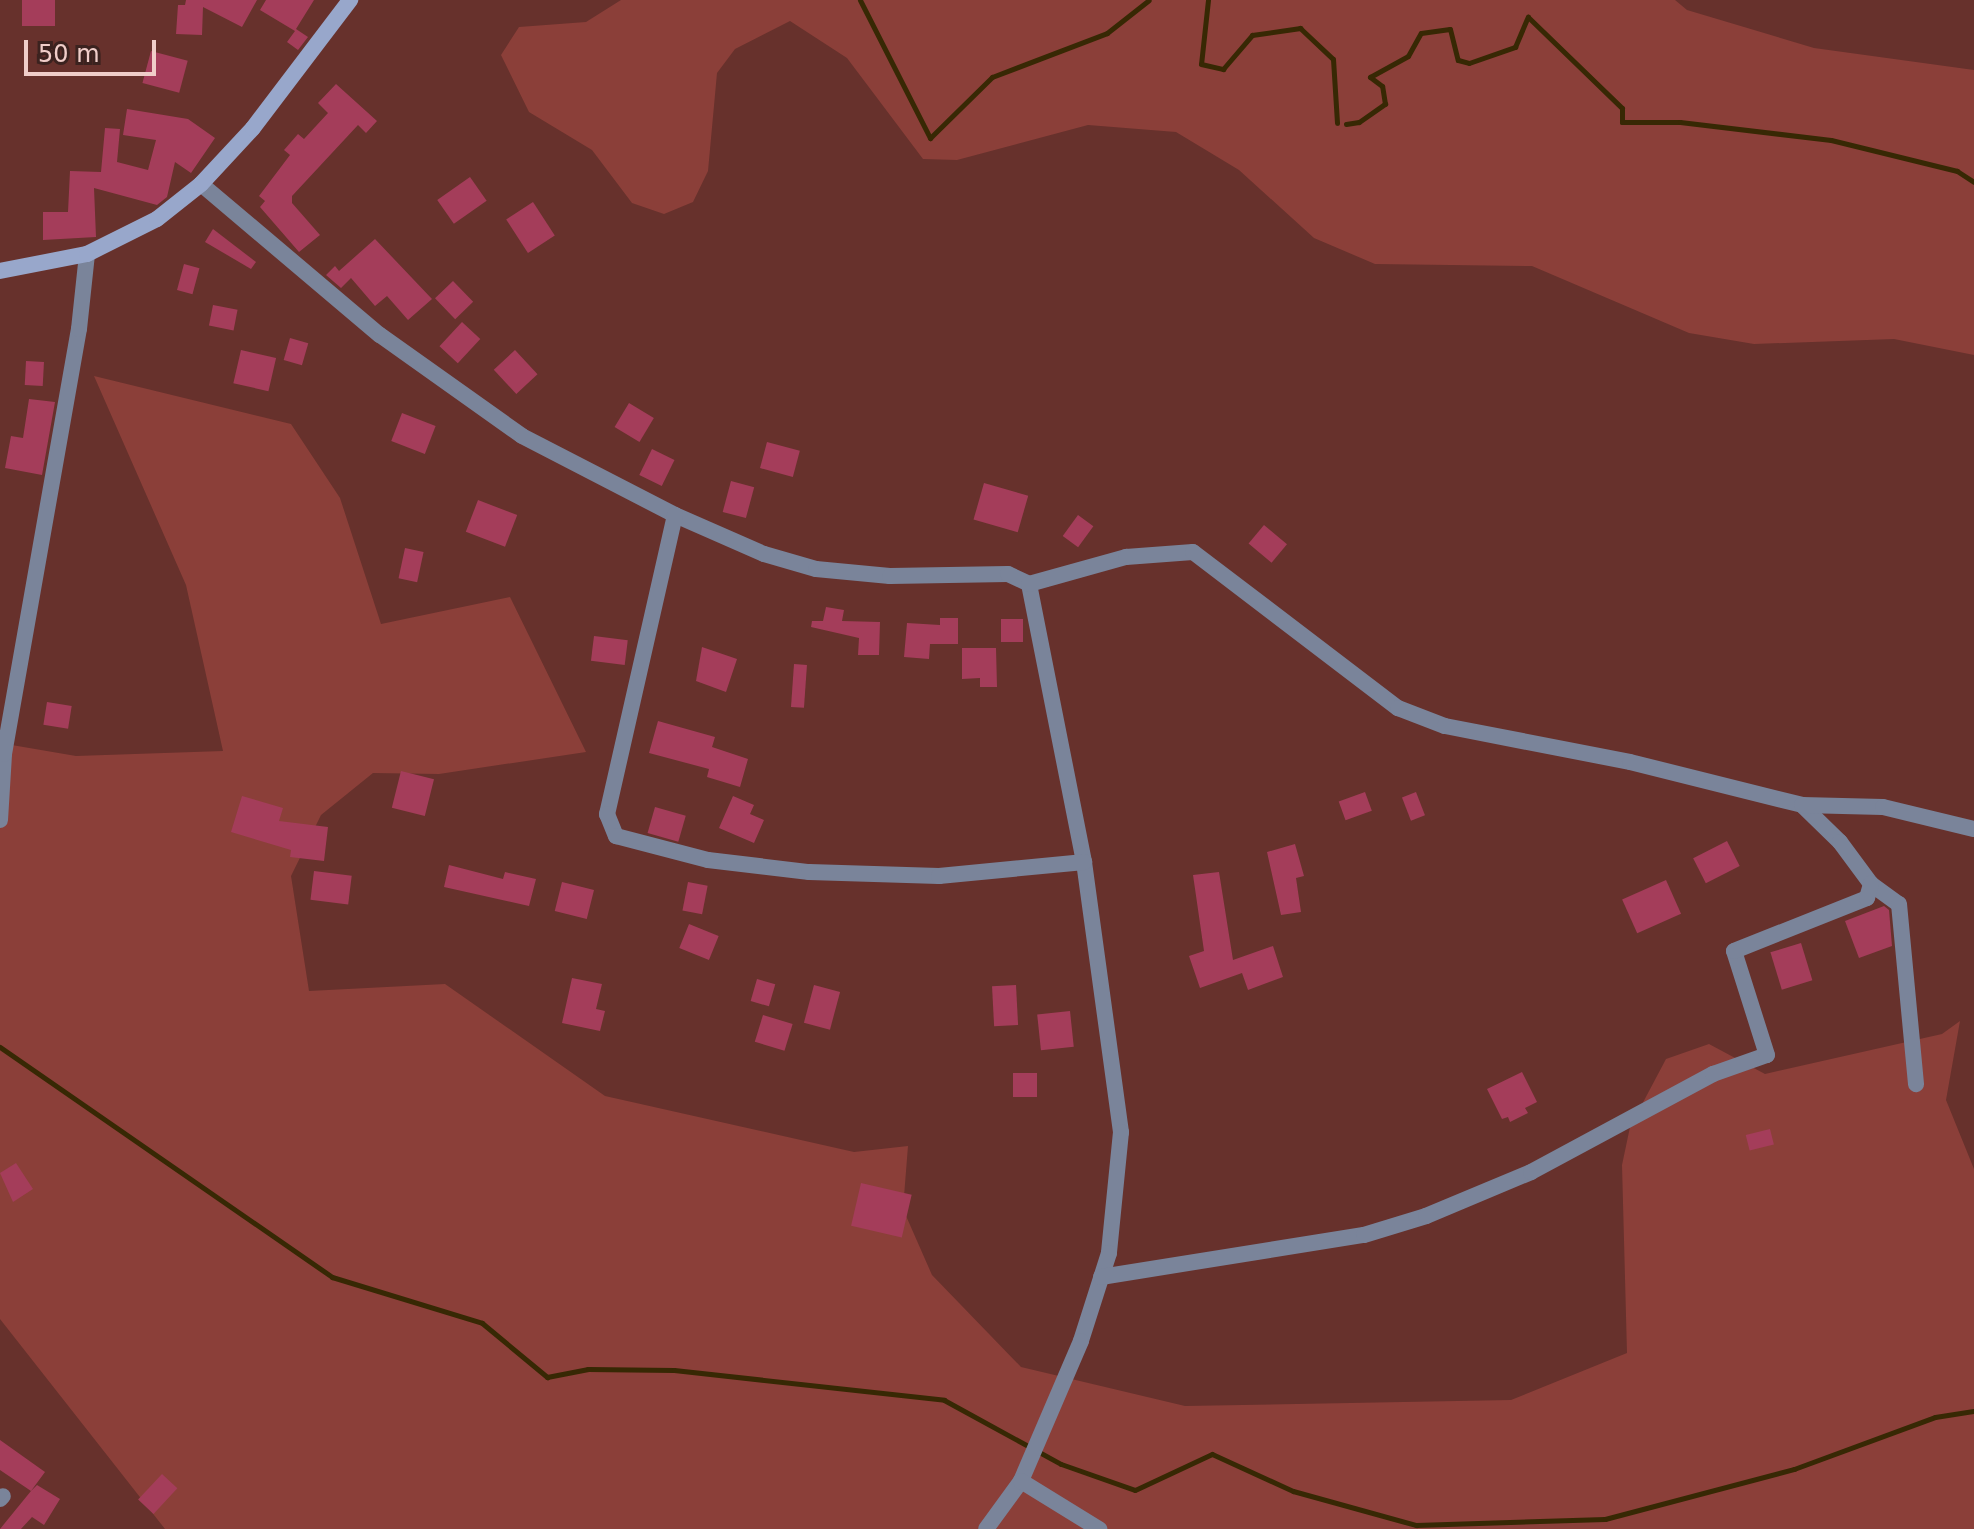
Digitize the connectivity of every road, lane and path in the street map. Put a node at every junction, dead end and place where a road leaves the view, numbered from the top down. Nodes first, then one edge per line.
1 (350, 0) edge
2 (201, 184) junction
3 (87, 254) junction
4 (0, 271) edge
5 (675, 515) junction
6 (1029, 584) junction
7 (1802, 805) junction
8 (0, 820) edge
9 (1974, 829) edge
10 (1084, 862) junction
11 (1871, 884) junction
12 (1916, 1084) dead end
13 (1101, 1277) junction
14 (1021, 1481) junction
15 (986, 1529) edge
16 (1099, 1529) edge

1 - 2 street
2 - 3 street
2 - 5 street
3 - 4 street
3 - 8 street
5 - 6 street
5 - 10 street
6 - 7 street
6 - 10 street
7 - 9 street
7 - 11 street
10 - 13 street
11 - 12 street
11 - 13 street
13 - 14 street
14 - 15 street
14 - 16 street

